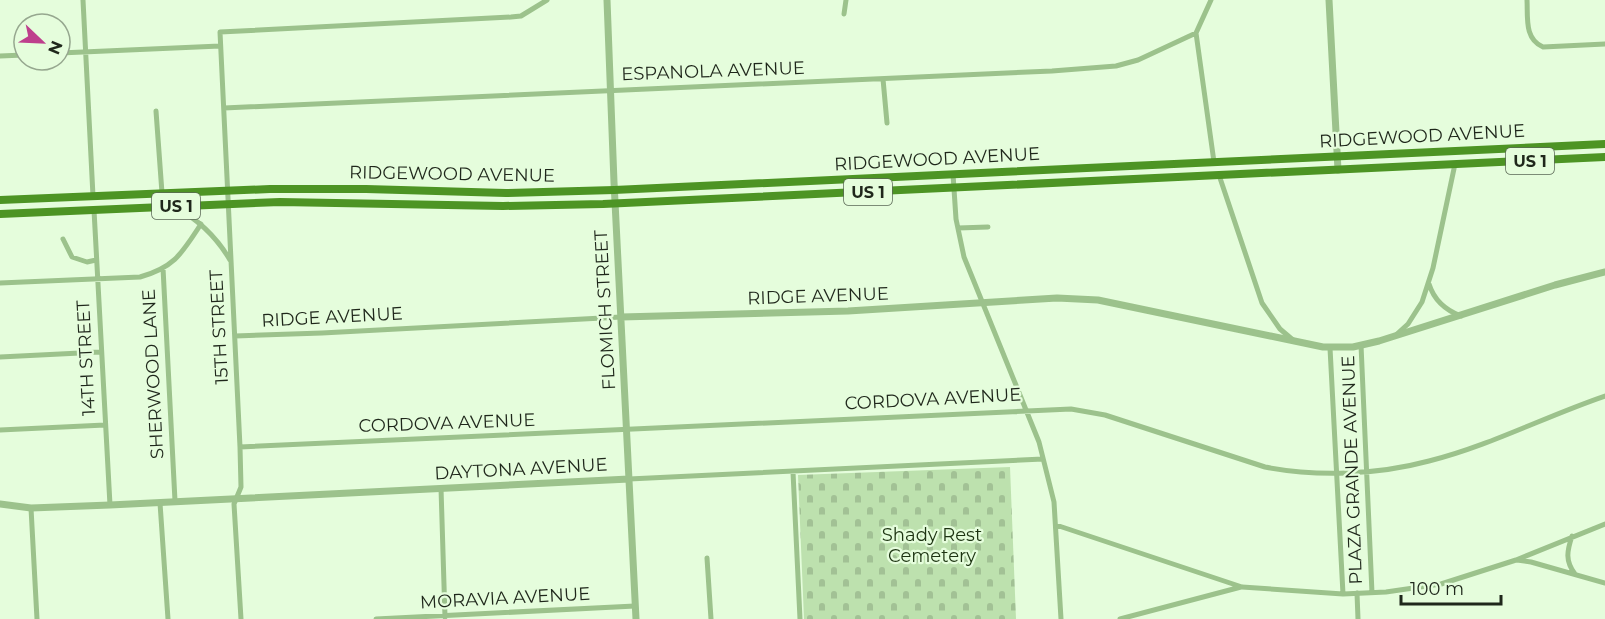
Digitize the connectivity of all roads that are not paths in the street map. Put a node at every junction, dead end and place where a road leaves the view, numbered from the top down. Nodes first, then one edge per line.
1 (83, 0) edge
2 (547, 0) edge
3 (607, 0) edge
4 (846, 0) edge
5 (1211, 0) edge
6 (1329, 0) edge
7 (1527, 0) edge
8 (844, 14) dead end
9 (1196, 33) junction
10 (1605, 44) edge
11 (220, 46) junction
12 (86, 52) junction
13 (72, 53) edge
14 (883, 79) junction
15 (610, 90) junction
16 (224, 108) junction
17 (156, 111) dead end
18 (887, 123) dead end
19 (1605, 144) edge
20 (1580, 145) junction
21 (1337, 157) junction
22 (1605, 157) edge
23 (1564, 159) junction
24 (1214, 162) junction
25 (1455, 164) junction
26 (1338, 170) junction
27 (953, 174) junction
28 (1219, 175) junction
29 (954, 188) junction
30 (228, 190) junction
31 (615, 190) junction
32 (162, 193) junction
33 (116, 195) junction
34 (93, 196) junction
35 (0, 200) edge
36 (615, 203) junction
37 (228, 204) junction
38 (174, 206) junction
39 (94, 210) junction
40 (72, 211) junction
41 (0, 214) edge
42 (201, 224) junction
43 (988, 227) dead end
44 (958, 228) junction
45 (63, 238) dead end
46 (96, 261) junction
47 (231, 263) junction
48 (163, 268) junction
49 (1605, 272) edge
50 (97, 279) junction
51 (1429, 282) junction
52 (0, 283) edge
53 (981, 302) junction
54 (1462, 316) junction
55 (621, 317) junction
56 (235, 336) junction
57 (1396, 336) junction
58 (1293, 340) junction
59 (1361, 345) junction
60 (1330, 348) junction
61 (100, 352) junction
62 (0, 357) edge
63 (1605, 396) edge
64 (1027, 410) junction
65 (105, 425) junction
66 (0, 430) edge
67 (627, 430) junction
68 (240, 447) junction
69 (1043, 459) junction
70 (1367, 470) junction
71 (793, 472) junction
72 (1337, 472) junction
73 (629, 479) junction
74 (441, 488) junction
75 (238, 497) junction
76 (175, 501) junction
77 (160, 503) junction
78 (0, 504) edge
79 (110, 505) junction
80 (31, 508) junction
81 (1605, 524) edge
82 (1056, 525) junction
83 (1572, 536) junction
84 (707, 558) dead end
85 (1516, 560) junction
86 (1576, 575) junction
87 (1605, 583) edge
88 (1242, 587) junction
89 (1372, 593) junction
90 (1343, 594) junction
91 (1357, 594) junction
92 (635, 606) junction
93 (445, 618) edge
94 (37, 619) edge
95 (168, 619) edge
96 (241, 619) edge
97 (376, 619) edge
98 (636, 619) edge
99 (711, 619) edge
100 (800, 619) edge
101 (1061, 619) edge
102 (1120, 619) edge
103 (1358, 619) edge

1 - 12 street
2 - 11 street, 15TH STREET
3 - 15 street, FLOMICH STREET
4 - 8 street
5 - 9 street
6 - 21 street
7 - 10 street
9 - 14 street, ESPANOLA AVENUE
9 - 24 street
11 - 12 street
11 - 16 street, 15TH STREET
12 - 13 street
12 - 34 street
14 - 15 street, ESPANOLA AVENUE
14 - 18 street
15 - 16 street, ESPANOLA AVENUE
15 - 31 street, FLOMICH STREET
16 - 30 street, 15TH STREET
17 - 32 street
19 - 20 main road, RIDGEWOOD AVENUE / US 1
20 - 21 main road, RIDGEWOOD AVENUE / US 1
20 - 23 main road
21 - 24 main road, RIDGEWOOD AVENUE / US 1
21 - 26 street
22 - 23 main road, RIDGEWOOD AVENUE / US 1
23 - 25 main road, RIDGEWOOD AVENUE / US 1
24 - 27 main road, RIDGEWOOD AVENUE / US 1
25 - 26 main road, RIDGEWOOD AVENUE / US 1
25 - 51 street
26 - 28 main road, RIDGEWOOD AVENUE / US 1
27 - 29 street
27 - 31 main road, RIDGEWOOD AVENUE / US 1
28 - 29 main road, RIDGEWOOD AVENUE / US 1
28 - 58 street
29 - 36 main road, RIDGEWOOD AVENUE / US 1
29 - 44 street
30 - 31 main road, RIDGEWOOD AVENUE / US 1
30 - 32 main road, US 1
30 - 37 street, 15TH STREET
31 - 36 street, FLOMICH STREET
32 - 33 main road, US 1
33 - 34 main road, US 1
33 - 39 main road
34 - 35 main road, US 1
34 - 40 main road
36 - 37 main road, RIDGEWOOD AVENUE / US 1
36 - 55 street, FLOMICH STREET
37 - 38 main road, US 1
37 - 47 street, 15TH STREET
38 - 39 main road, US 1
38 - 42 street
39 - 40 main road, US 1
39 - 46 street, 14TH STREET
40 - 41 main road, US 1
42 - 47 street
42 - 48 street, SHERWOOD LANE
43 - 44 street
44 - 53 street
45 - 46 street
46 - 50 street, 14TH STREET
47 - 56 street, 15TH STREET
48 - 50 street
48 - 76 street, SHERWOOD LANE
49 - 54 street, RIDGE AVENUE
50 - 52 street
50 - 61 street, 14TH STREET
51 - 54 street
51 - 57 street
53 - 55 street, RIDGE AVENUE
53 - 58 street, RIDGE AVENUE
53 - 64 street
54 - 57 street, RIDGE AVENUE
55 - 56 street, RIDGE AVENUE
55 - 67 street, FLOMICH STREET
56 - 68 street, 15TH STREET
57 - 59 street, RIDGE AVENUE
58 - 60 street, RIDGE AVENUE
59 - 60 street, RIDGE AVENUE
59 - 70 street, PLAZA GRANDE AVENUE
60 - 72 street, PLAZA GRANDE AVENUE
61 - 62 street
61 - 65 street, 14TH STREET
63 - 70 street, CORDOVA AVENUE
64 - 67 street, CORDOVA AVENUE
64 - 69 street
64 - 72 street, CORDOVA AVENUE
65 - 66 street
65 - 79 street, 14TH STREET
67 - 68 street, CORDOVA AVENUE
67 - 73 street, FLOMICH STREET
68 - 75 street, 15TH STREET
69 - 71 street, DAYTONA AVENUE
69 - 82 street
70 - 72 street, CORDOVA AVENUE
70 - 89 street, PLAZA GRANDE AVENUE
71 - 73 street, DAYTONA AVENUE
71 - 100 street
72 - 90 street, PLAZA GRANDE AVENUE
73 - 74 street, DAYTONA AVENUE
73 - 92 street, FLOMICH STREET
74 - 75 street, DAYTONA AVENUE
74 - 93 street
75 - 76 street, DAYTONA AVENUE
75 - 96 street, 15TH STREET
76 - 77 street, DAYTONA AVENUE
77 - 79 street, DAYTONA AVENUE
77 - 95 street
78 - 80 street, DAYTONA AVENUE
79 - 80 street, DAYTONA AVENUE
80 - 94 street
81 - 83 street
82 - 88 street
82 - 101 street
83 - 85 street
83 - 86 street
84 - 99 street
85 - 86 street
85 - 89 street
86 - 87 street
88 - 90 street
88 - 102 street
89 - 91 street
90 - 91 street
91 - 103 street, PLAZA GRANDE AVENUE
92 - 93 street, MORAVIA AVENUE
92 - 98 street, FLOMICH STREET
93 - 97 street, MORAVIA AVENUE

